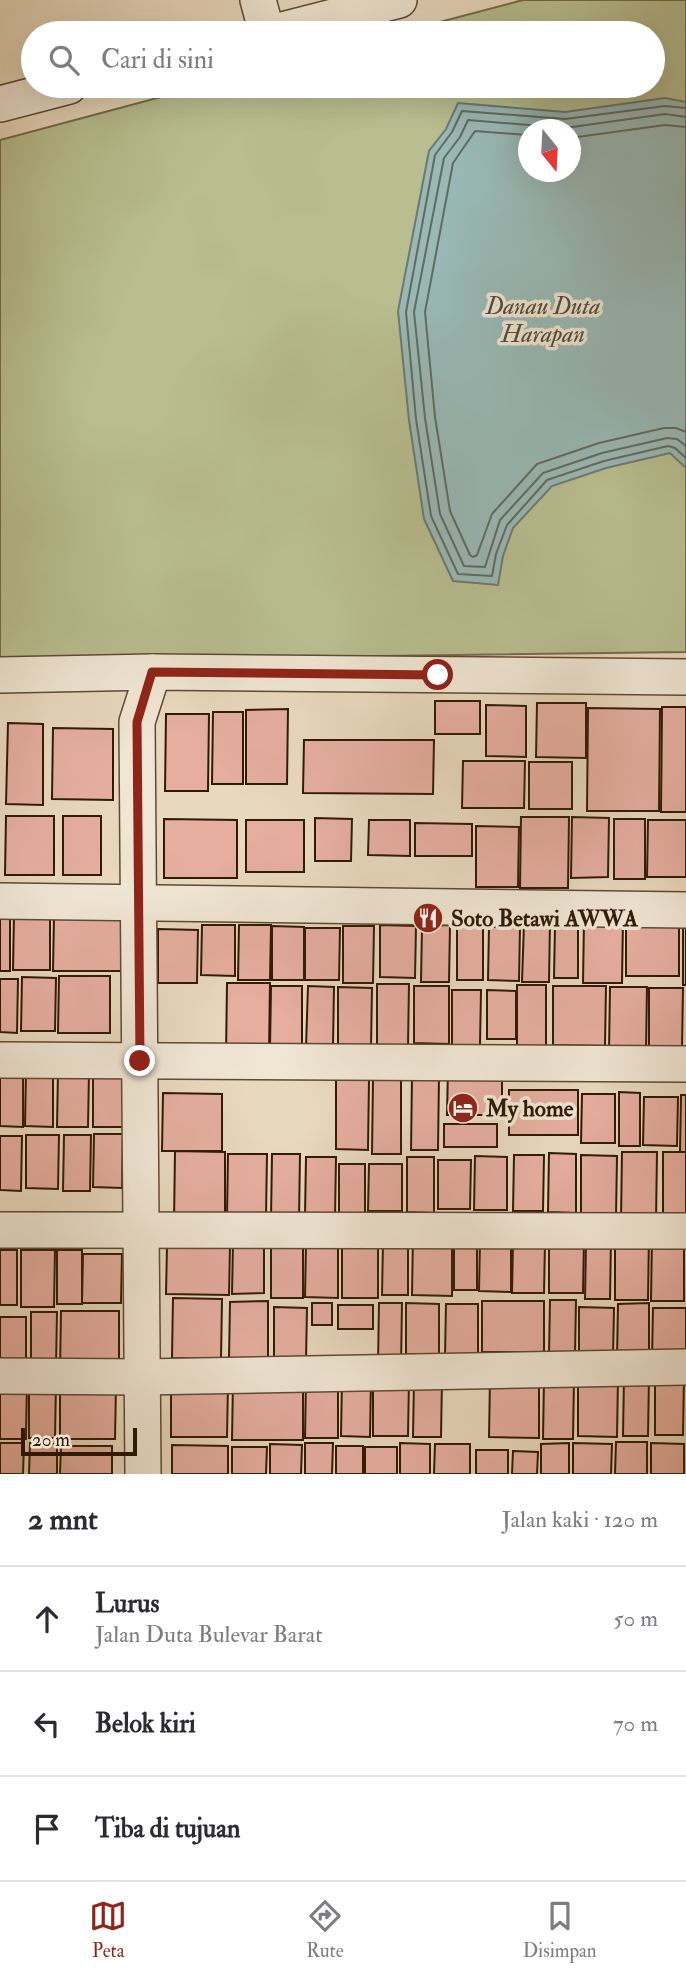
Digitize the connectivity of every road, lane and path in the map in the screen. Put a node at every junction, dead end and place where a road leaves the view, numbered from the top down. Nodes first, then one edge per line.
1 (258, 0) edge
2 (399, 0) edge
3 (265, 21) edge
4 (316, 21) edge
5 (23, 98) edge
6 (0, 104) edge
7 (152, 672) junction
8 (0, 675) edge
9 (686, 677) edge
10 (0, 901) edge
11 (139, 902) junction
12 (686, 910) edge
13 (0, 1060) edge
14 (140, 1061) junction
15 (686, 1064) edge
16 (0, 1230) edge
17 (142, 1231) junction
18 (686, 1231) edge
19 (686, 1367) edge
20 (0, 1376) edge
21 (142, 1377) junction
22 (143, 1474) edge

1 - 3 street
2 - 4 street
5 - 6 street
7 - 8 street
7 - 9 street
7 - 11 street
10 - 11 street
11 - 12 street
11 - 14 street
13 - 14 street
14 - 15 street
14 - 17 street
16 - 17 street
17 - 18 street
17 - 21 street
19 - 21 street
20 - 21 street
21 - 22 street

